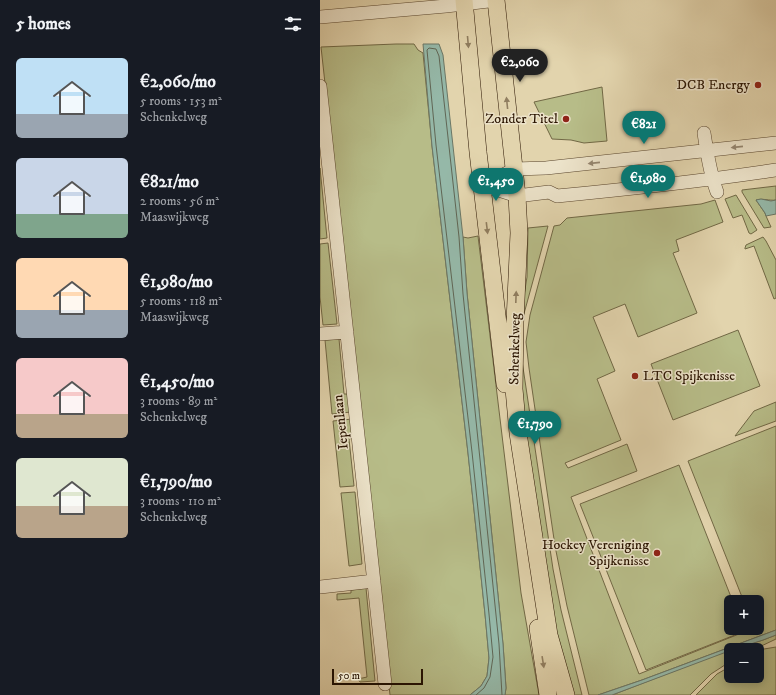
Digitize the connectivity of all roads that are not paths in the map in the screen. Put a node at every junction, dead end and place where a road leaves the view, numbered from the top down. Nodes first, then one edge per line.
1 (497, 0) edge
2 (464, 2) edge
3 (320, 17) edge
4 (320, 86) edge
5 (704, 133) dead end
6 (776, 142) edge
7 (706, 150) junction
8 (324, 162) edge
9 (515, 169) junction
10 (776, 170) edge
11 (712, 180) junction
12 (483, 185) junction
13 (717, 192) dead end
14 (517, 196) junction
15 (347, 332) junction
16 (320, 334) edge
17 (374, 581) junction
18 (320, 587) edge
19 (385, 684) dead end
20 (548, 695) edge
21 (566, 695) edge

1 - 2 street
9 -> 1 main road, Schenkelweg
2 - 3 street
2 -> 12 main road, Schenkelweg
4 - 8 street, Iepenlaan
5 - 7 street
6 -> 7 street
7 -> 9 street
7 - 11 street
8 - 15 street, Iepenlaan
9 - 12 street
9 - 14 main road, Schenkelweg
10 - 11 street
11 - 13 street
11 - 14 street
12 - 14 street
12 -> 20 main road, Schenkelweg
21 -> 14 main road, Schenkelweg
15 - 16 street
15 - 17 street, Iepenlaan
17 - 18 street
17 - 19 street, Iepenlaan

